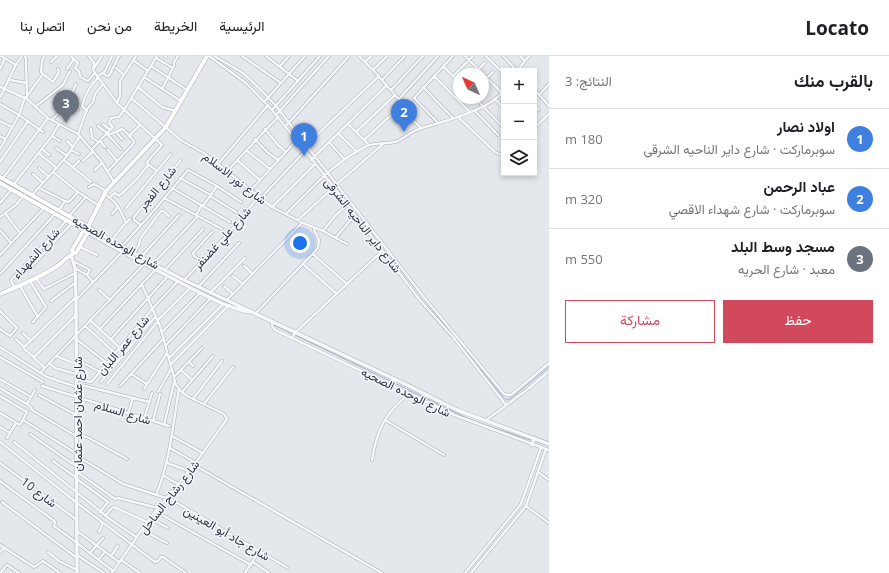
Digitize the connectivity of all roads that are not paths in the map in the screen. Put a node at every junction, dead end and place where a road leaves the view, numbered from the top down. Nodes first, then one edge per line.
1 (1, 56) edge
2 (23, 56) edge
3 (44, 56) edge
4 (57, 56) edge
5 (71, 56) edge
6 (89, 56) edge
7 (101, 56) edge
8 (112, 56) edge
9 (119, 56) edge
10 (136, 56) edge
11 (178, 56) edge
12 (208, 56) edge
13 (214, 56) edge
14 (242, 56) edge
15 (266, 56) edge
16 (289, 56) edge
17 (305, 56) edge
18 (320, 56) edge
19 (329, 56) edge
20 (348, 56) edge
21 (359, 56) edge
22 (371, 56) edge
23 (387, 56) edge
24 (405, 56) edge
25 (423, 56) edge
26 (438, 56) edge
27 (453, 56) edge
28 (465, 56) edge
29 (473, 56) edge
30 (486, 56) edge
31 (503, 56) edge
32 (520, 56) edge
33 (529, 56) edge
34 (157, 57) edge
35 (5, 58) junction
36 (74, 59) junction
37 (133, 60) junction
38 (469, 60) junction
39 (525, 61) junction
40 (51, 62) dead end
41 (365, 62) junction
42 (485, 63) dead end
43 (16, 65) junction
44 (151, 66) junction
45 (280, 66) junction
46 (443, 66) junction
47 (116, 68) dead end
48 (173, 68) junction
49 (461, 68) edge
50 (477, 68) edge
51 (479, 68) edge
52 (514, 68) edge
53 (519, 68) edge
54 (0, 69) edge
55 (58, 69) dead end
56 (92, 70) junction
57 (373, 70) junction
58 (148, 71) junction
59 (501, 71) edge
60 (493, 72) dead end
61 (95, 73) junction
62 (103, 73) junction
63 (289, 73) junction
64 (42, 74) junction
65 (124, 74) junction
66 (379, 76) junction
67 (434, 76) junction
68 (453, 76) edge
69 (489, 76) edge
70 (144, 77) junction
71 (98, 78) junction
72 (168, 78) junction
73 (10, 80) junction
74 (382, 80) junction
75 (489, 80) edge
76 (298, 81) junction
77 (27, 83) junction
78 (281, 83) junction
79 (76, 84) dead end
80 (103, 84) junction
81 (549, 84) edge
82 (387, 85) junction
83 (0, 87) edge
84 (138, 87) junction
85 (424, 87) junction
86 (5, 89) junction
87 (162, 89) junction
88 (501, 89) edge
89 (391, 90) junction
90 (188, 91) junction
91 (501, 93) edge
92 (537, 93) edge
93 (395, 95) junction
94 (539, 95) junction
95 (0, 97) edge
96 (26, 97) junction
97 (268, 97) junction
98 (131, 98) junction
99 (399, 99) junction
100 (495, 99) junction
101 (182, 101) junction
102 (264, 101) junction
103 (54, 103) dead end
104 (117, 103) junction
105 (0, 104) edge
106 (67, 104) junction
107 (548, 104) edge
108 (268, 105) junction
109 (501, 105) edge
110 (34, 106) junction
111 (276, 106) junction
112 (483, 106) junction
113 (62, 110) junction
114 (78, 110) dead end
115 (124, 110) junction
116 (272, 110) junction
117 (474, 110) junction
118 (87, 111) junction
119 (176, 111) junction
120 (280, 111) junction
121 (470, 112) junction
122 (19, 114) junction
123 (407, 114) dead end
124 (549, 114) edge
125 (277, 116) junction
126 (458, 117) junction
127 (48, 118) junction
128 (454, 118) junction
129 (52, 120) junction
130 (0, 121) edge
131 (28, 121) junction
132 (289, 123) junction
133 (438, 123) junction
134 (58, 124) junction
135 (103, 124) dead end
136 (348, 124) junction
137 (140, 125) junction
138 (501, 125) edge
139 (537, 125) edge
140 (98, 126) dead end
141 (12, 127) junction
142 (166, 127) junction
143 (285, 127) junction
144 (421, 128) junction
145 (40, 129) junction
146 (90, 129) dead end
147 (265, 129) junction
148 (110, 130) junction
149 (44, 132) dead end
150 (116, 132) junction
151 (356, 132) junction
152 (338, 133) junction
153 (106, 134) junction
154 (79, 135) junction
155 (498, 135) dead end
156 (0, 136) edge
157 (52, 136) junction
158 (130, 136) junction
159 (6, 139) junction
160 (122, 139) dead end
161 (155, 140) junction
162 (256, 140) junction
163 (364, 140) junction
164 (60, 141) dead end
165 (99, 141) junction
166 (296, 141) junction
167 (67, 142) dead end
168 (328, 142) junction
169 (384, 143) junction
170 (369, 145) junction
171 (306, 146) junction
172 (106, 147) dead end
173 (56, 148) dead end
174 (72, 148) junction
175 (0, 149) edge
176 (42, 149) junction
177 (120, 149) dead end
178 (93, 150) junction
179 (108, 150) dead end
180 (246, 150) junction
181 (303, 150) junction
182 (286, 152) junction
183 (357, 152) junction
184 (39, 153) junction
185 (79, 154) dead end
186 (171, 154) dead end
187 (501, 154) edge
188 (49, 155) dead end
189 (67, 156) junction
190 (314, 156) junction
191 (63, 160) junction
192 (181, 160) dead end
193 (237, 160) junction
194 (278, 160) junction
195 (311, 160) junction
196 (345, 160) junction
197 (79, 161) dead end
198 (83, 161) dead end
199 (117, 161) junction
200 (0, 162) edge
201 (102, 163) junction
202 (148, 164) junction
203 (218, 164) junction
204 (314, 164) junction
205 (73, 167) junction
206 (39, 168) dead end
207 (56, 168) junction
208 (270, 169) junction
209 (95, 170) dead end
210 (108, 171) junction
211 (157, 171) junction
212 (227, 171) junction
213 (53, 172) junction
214 (328, 173) junction
215 (33, 174) dead end
216 (324, 176) junction
217 (1, 177) edge
218 (49, 177) junction
219 (180, 178) junction
220 (260, 180) junction
221 (92, 182) dead end
222 (114, 182) junction
223 (0, 183) edge
224 (43, 183) junction
225 (14, 184) junction
226 (337, 184) junction
227 (217, 186) junction
228 (89, 187) dead end
229 (334, 187) junction
230 (39, 188) junction
231 (172, 188) junction
232 (12, 190) junction
233 (251, 190) junction
234 (26, 191) junction
235 (78, 192) junction
236 (105, 192) junction
237 (32, 195) junction
238 (23, 196) junction
239 (210, 196) junction
240 (86, 197) junction
241 (110, 197) junction
242 (260, 197) junction
243 (164, 198) junction
244 (65, 201) junction
245 (240, 202) dead end
246 (0, 203) edge
247 (48, 204) junction
248 (347, 204) junction
249 (98, 205) junction
250 (202, 205) junction
251 (118, 207) junction
252 (272, 207) junction
253 (44, 208) junction
254 (126, 208) dead end
255 (57, 212) junction
256 (236, 212) dead end
257 (5, 213) junction
258 (112, 214) dead end
259 (286, 214) junction
260 (178, 215) dead end
261 (197, 215) junction
262 (355, 215) junction
263 (169, 216) dead end
264 (0, 217) edge
265 (69, 219) junction
266 (130, 219) dead end
267 (298, 220) junction
268 (230, 222) dead end
269 (126, 223) junction
270 (303, 223) junction
271 (141, 225) junction
272 (313, 227) junction
273 (203, 229) dead end
274 (222, 229) dead end
275 (0, 230) edge
276 (86, 230) junction
277 (322, 231) junction
278 (212, 232) dead end
279 (20, 233) junction
280 (336, 237) junction
281 (112, 240) junction
282 (11, 243) junction
283 (238, 243) dead end
284 (347, 244) dead end
285 (122, 246) junction
286 (79, 247) junction
287 (122, 251) junction
288 (382, 251) junction
289 (0, 253) edge
290 (134, 253) junction
291 (72, 254) junction
292 (313, 254) junction
293 (97, 256) dead end
294 (142, 257) junction
295 (245, 258) dead end
296 (73, 261) junction
297 (202, 261) junction
298 (146, 262) junction
299 (153, 264) junction
300 (303, 264) junction
301 (244, 266) dead end
302 (75, 268) junction
303 (156, 270) junction
304 (165, 270) junction
305 (75, 273) junction
306 (0, 274) edge
307 (253, 274) junction
308 (87, 275) junction
309 (19, 276) dead end
310 (168, 276) junction
311 (234, 276) dead end
312 (36, 277) junction
313 (30, 281) junction
314 (178, 281) junction
315 (93, 282) junction
316 (75, 283) junction
317 (187, 283) junction
318 (243, 284) junction
319 (347, 284) junction
320 (20, 285) junction
321 (142, 285) junction
322 (199, 286) junction
323 (224, 286) dead end
324 (14, 288) junction
325 (99, 290) dead end
326 (211, 292) junction
327 (201, 293) junction
328 (0, 294) edge
329 (233, 294) junction
330 (337, 294) junction
331 (211, 298) junction
332 (76, 299) junction
333 (148, 299) junction
334 (110, 300) junction
335 (228, 300) junction
336 (51, 301) dead end
337 (232, 302) junction
338 (223, 304) junction
339 (228, 306) junction
340 (152, 309) junction
341 (0, 311) edge
342 (256, 313) junction
343 (76, 315) junction
344 (156, 316) junction
345 (38, 317) junction
346 (90, 320) junction
347 (158, 321) junction
348 (33, 322) dead end
349 (273, 322) junction
350 (84, 326) junction
351 (0, 329) edge
352 (100, 329) junction
353 (162, 332) junction
354 (23, 333) dead end
355 (294, 335) junction
356 (76, 337) junction
357 (164, 337) junction
358 (16, 339) dead end
359 (111, 339) junction
360 (31, 341) junction
361 (166, 345) junction
362 (0, 347) edge
363 (24, 347) junction
364 (120, 348) junction
365 (202, 348) dead end
366 (168, 352) junction
367 (115, 353) junction
368 (56, 356) junction
369 (213, 356) dead end
370 (0, 357) edge
371 (33, 357) junction
372 (169, 358) junction
373 (76, 359) junction
374 (222, 361) dead end
375 (189, 362) junction
376 (49, 363) junction
377 (107, 363) junction
378 (549, 363) edge
379 (76, 364) junction
380 (170, 364) junction
381 (193, 366) dead end
382 (233, 367) dead end
383 (45, 368) junction
384 (171, 368) junction
385 (181, 370) junction
386 (549, 370) edge
387 (100, 372) junction
388 (40, 373) junction
389 (131, 374) junction
390 (76, 377) junction
391 (174, 377) junction
392 (0, 379) edge
393 (192, 380) junction
394 (174, 381) junction
395 (43, 382) dead end
396 (101, 382) dead end
397 (107, 384) dead end
398 (147, 384) junction
399 (77, 385) junction
400 (42, 386) dead end
401 (120, 386) dead end
402 (0, 388) edge
403 (144, 389) dead end
404 (179, 389) junction
405 (35, 390) dead end
406 (152, 392) dead end
407 (182, 392) junction
408 (410, 393) junction
409 (513, 393) junction
410 (39, 395) dead end
411 (0, 396) edge
412 (31, 397) junction
413 (77, 398) junction
414 (133, 398) junction
415 (516, 398) junction
416 (193, 399) junction
417 (149, 402) junction
418 (27, 404) junction
419 (204, 404) junction
420 (506, 405) junction
421 (0, 413) edge
422 (456, 413) junction
423 (128, 414) junction
424 (77, 416) junction
425 (144, 419) junction
426 (23, 420) junction
427 (385, 420) junction
428 (153, 421) junction
429 (484, 421) junction
430 (477, 422) junction
431 (16, 423) junction
432 (164, 425) junction
433 (169, 426) dead end
434 (0, 427) edge
435 (10, 433) junction
436 (30, 434) dead end
437 (77, 435) junction
438 (172, 436) junction
439 (7, 438) dead end
440 (533, 441) junction
441 (14, 442) dead end
442 (1, 443) edge
443 (549, 444) edge
444 (170, 448) junction
445 (541, 448) junction
446 (547, 450) edge
447 (203, 453) junction
448 (77, 455) junction
449 (444, 455) dead end
450 (127, 459) dead end
451 (372, 460) dead end
452 (53, 461) dead end
453 (0, 463) edge
454 (167, 463) junction
455 (195, 464) junction
456 (77, 467) junction
457 (77, 472) junction
458 (188, 472) junction
459 (538, 472) junction
460 (164, 476) junction
461 (77, 479) junction
462 (549, 480) edge
463 (0, 481) edge
464 (178, 484) junction
465 (77, 492) junction
466 (156, 495) junction
467 (166, 498) junction
468 (2, 502) dead end
469 (77, 503) junction
470 (526, 506) junction
471 (158, 508) junction
472 (156, 511) junction
473 (100, 512) junction
474 (105, 516) junction
475 (150, 518) junction
476 (77, 520) junction
477 (147, 522) junction
478 (549, 522) edge
479 (103, 523) junction
480 (168, 528) dead end
481 (142, 530) junction
482 (77, 531) junction
483 (99, 532) dead end
484 (136, 537) junction
485 (103, 538) dead end
486 (77, 543) junction
487 (167, 543) dead end
488 (0, 545) edge
489 (131, 545) junction
490 (97, 546) junction
491 (118, 546) dead end
492 (4, 547) junction
493 (259, 551) junction
494 (0, 552) edge
495 (48, 552) dead end
496 (105, 552) junction
497 (90, 553) junction
498 (111, 556) junction
499 (77, 557) junction
500 (98, 560) junction
501 (120, 561) junction
502 (252, 563) junction
503 (288, 568) dead end
504 (77, 571) edge
505 (0, 572) edge
506 (112, 572) edge
507 (18, 573) edge
508 (60, 573) edge
509 (104, 573) edge
510 (140, 573) edge
511 (186, 573) edge
512 (245, 573) edge
513 (269, 573) edge
514 (382, 573) edge
515 (465, 573) edge
516 (471, 573) edge

1 - 35 street
2 - 43 street
2 - 77 street
3 - 64 street
4 - 40 street
5 - 36 street
6 - 56 street
7 - 56 street
8 - 62 street
9 - 62 street
10 - 37 street
11 - 48 street
12 - 90 main road
12 - 102 street, شارع داير الناحيه الشرقى
13 - 97 street, شارع داير الناحيه الشرقى
14 - 78 street
15 - 45 street
16 - 45 street
17 - 63 street
18 - 76 street
19 - 120 street
20 - 132 street
21 - 41 street
22 - 41 street
23 - 57 street
24 - 74 street
25 - 89 street
26 - 99 street
27 - 46 street
28 - 38 street
29 - 38 street
30 - 59 street
31 - 52 street
32 - 39 street
33 - 39 street
34 - 44 street
34 - 48 street
35 - 43 street
35 - 54 street
36 - 61 street
36 - 110 street
37 - 58 street
37 - 65 street
38 - 49 street
38 - 50 street
39 - 53 street
41 - 57 street
42 - 51 street
43 - 73 street
44 - 58 street
44 - 72 street
45 - 63 street
46 - 67 street
46 - 68 street
47 - 65 street
48 - 72 street
55 - 64 street
56 - 61 street
57 - 66 street
58 - 70 street
60 - 69 street
61 - 71 street
62 - 71 street
63 - 76 street
63 - 78 street
64 - 96 street
65 - 104 street
66 - 74 street
66 - 171 street, شارع علي غضنفر
67 - 85 street
67 - 121 street
70 - 84 street
70 - 87 street
71 - 80 street
71 - 118 street
72 - 87 street
72 - 90 street
73 - 77 street
73 - 86 street
74 - 82 street
75 - 88 street
76 - 111 street
77 - 96 street
78 - 97 street
79 - 106 street
80 - 104 street
80 - 118 street
81 - 94 street
82 - 89 street
82 - 136 street
83 - 86 street
84 - 98 street
84 - 119 street
85 - 128 street
85 - 133 street
86 - 95 street
86 - 96 street
87 - 101 street
89 - 93 street
90 - 101 main road
91 - 100 street
92 - 94 street
93 - 99 street
93 - 151 street
94 - 107 street
96 - 110 street
96 - 122 street
97 - 102 street
97 - 111 street, شارع داير الناحيه الشرقى
98 - 115 street
98 - 142 street, شارع نور الاسلام
99 - 163 street
100 - 109 street
100 - 112 street
101 - 119 main road
102 - 108 street, شارع داير الناحيه الشرقى
103 - 113 street
104 - 115 street
105 - 122 street
106 - 113 street
106 - 114 street
108 - 116 street, شارع داير الناحيه الشرقى
108 - 203 street
110 - 127 street
111 - 116 street
111 - 120 street, شارع داير الناحيه الشرقى
112 - 117 street
112 - 138 street
113 - 129 street
115 - 137 street
115 - 148 street
116 - 125 street, شارع داير الناحيه الشرقى
117 - 121 street
117 - 155 street
118 - 154 street
119 - 142 main road
120 - 125 street
120 - 132 street, شارع داير الناحيه الشرقى
121 - 126 street
122 - 131 street
122 - 141 street
123 - 144 street
124 - 139 street
125 - 143 street, شارع داير الناحيه الشرقى
125 - 147 street
126 - 128 street
126 - 187 street
127 - 129 street
127 - 145 street
128 - 133 street
129 - 134 street
130 - 141 street
131 - 145 street
131 - 200 street
132 - 143 street
132 - 171 street, شارع داير الناحيه الشرقى
133 - 144 street
134 - 154 street
134 - 157 street
135 - 148 street
136 - 151 street
136 - 152 street
137 - 158 street
137 - 161 street
140 - 153 street
141 - 159 street
142 - 161 main road
142 - 203 street, شارع نور الاسلام
143 - 166 street, شارع داير الناحيه الشرقى
144 - 169 street
145 - 149 street
145 - 217 street
146 - 165 street
147 - 162 street
147 - 182 street
148 - 153 street
150 - 153 street
150 - 158 street
150 - 160 street
151 - 163 street
152 - 168 street
152 - 183 street
153 - 165 street
153 - 177 street
154 - 174 street
154 - 178 street
156 - 159 street
157 - 164 street
157 - 176 street
158 - 199 street
159 - 175 street
161 - 202 street
161 - 222 main road
162 - 180 street
162 - 194 street
163 - 170 street
165 - 172 street
165 - 178 street
166 - 181 street, شارع داير الناحيه الشرقى
166 - 182 street
167 - 174 street
168 - 190 street
168 - 196 street
169 - 170 street
169 - 226 street
170 - 183 street
171 - 181 street, شارع علي غضنفر
171 - 190 street, شارع داير الناحيه الشرقى
173 - 189 street
174 - 185 street
174 - 189 street
176 - 184 street
176 - 188 street
178 - 198 street
178 - 201 street
179 - 199 street
180 - 193 street
180 - 208 street
181 - 195 street, شارع داير الناحيه الشرقى
181 - 242 street, شارع علي غضنفر
182 - 194 street
183 - 196 street
184 - 207 street
184 - 225 street
186 - 211 street
189 - 191 street
190 - 195 street
190 - 214 street, شارع داير الناحيه الشرقى
191 - 205 street
191 - 207 street
192 - 271 street, شارع الفجر
193 - 212 street
193 - 220 street
194 - 208 street
195 - 204 street, شارع داير الناحيه الشرقى
196 - 214 street
197 - 205 street
199 - 210 street
201 - 209 street
201 - 210 street
202 - 211 street
202 - 241 street
203 - 212 street, شارع نور الاسلام
204 - 216 street, شارع داير الناحيه الشرقى
204 - 252 street
205 - 221 street
206 - 218 street
207 - 213 street
208 - 220 street
210 - 222 street
211 - 254 street
212 - 233 street, شارع نور الاسلام
213 - 218 street
213 - 235 street
214 - 216 street
214 - 226 street, شارع داير الناحيه الشرقى
215 - 224 street
216 - 229 street, شارع داير الناحيه الشرقى
216 - 259 street
217 - 225 main road, شارع الوحده الصحيه
218 - 224 street
219 - 227 street
219 - 231 street
219 - 239 street
220 - 233 street
222 - 236 main road
223 - 232 main road, شارع الوحده الصحيه
224 - 230 street
225 - 234 main road, شارع الوحده الصحيه
226 - 409 street, شارع داير الناحيه الشرقى
227 - 239 street
227 - 245 street
228 - 236 street
229 - 248 street, شارع داير الناحيه الشرقى
229 - 267 street
230 - 237 street
230 - 244 street
231 - 243 street
231 - 250 street
232 - 238 main road, شارع الوحده الصحيه
232 - 246 street
233 - 242 street, شارع نور الاسلام
234 - 237 main road, شارع الوحده الصحيه
234 - 238 street
235 - 240 street
235 - 244 street
236 - 241 street
236 - 249 main road
237 - 247 main road, شارع الوحده الصحيه
238 - 253 main road, شارع الوحده الصحيه
238 - 257 street
239 - 250 street
239 - 256 street
240 - 249 street
240 - 265 street
241 - 251 street
242 - 252 street, شارع نور الاسلام
242 - 297 street, شارع علي غضنفر
243 - 261 street
243 - 271 street
244 - 255 street
247 - 253 street
247 - 255 main road, شارع الوحده الصحيه
248 - 262 street, شارع داير الناحيه الشرقى
248 - 277 street
249 - 276 main road
250 - 261 street
250 - 268 street
251 - 258 street
251 - 269 street
252 - 259 street, شارع نور الاسلام
253 - 255 main road, شارع الوحده الصحيه
253 - 279 street
255 - 265 main road, شارع الوحده الصحيه
255 - 306 street
257 - 264 street
257 - 279 street
259 - 267 street, شارع نور الاسلام
260 - 294 street
261 - 274 street
261 - 299 street
262 - 280 street
262 - 288 street, شارع داير الناحيه الشرقى
263 - 290 street
265 - 276 main road, شارع الوحده الصحيه
265 - 309 street
265 - 324 street, شارع الشهداء
266 - 269 street
267 - 270 street, شارع نور الاسلام
269 - 281 street
270 - 272 street, شارع نور الاسلام
270 - 307 street
271 - 285 street
272 - 277 street, شارع نور الاسلام
272 - 292 street
273 - 304 street
275 - 282 street
276 - 281 street, شارع الوحده الصحيه
276 - 286 main road
276 - 287 street, شارع الوحده الصحيه
276 - 291 main road
277 - 280 street, شارع نور الاسلام
278 - 297 street
279 - 282 street
280 - 284 street, شارع نور الاسلام
281 - 285 street, شارع الوحده الصحيه
282 - 289 street
283 - 322 street
285 - 290 street, شارع الوحده الصحيه
286 - 291 main road
286 - 293 street
287 - 298 street, شارع الوحده الصحيه
287 - 315 street
288 - 319 street
288 - 420 street, شارع داير الناحيه الشرقى
290 - 294 street, شارع الوحده الصحيه
291 - 296 street, شارع عثمان احمد عثمان
291 - 312 main road
292 - 300 street
292 - 319 street
294 - 298 street, شارع الوحده الصحيه
295 - 326 street
296 - 302 street, شارع عثمان احمد عثمان
296 - 308 street
297 - 317 street, شارع علي غضنفر
298 - 299 street, شارع الوحده الصحيه
298 - 303 street, شارع الوحده الصحيه
298 - 334 street
299 - 304 street, شارع الوحده الصحيه
300 - 330 street
300 - 342 street
301 - 307 street
302 - 305 street, شارع عثمان احمد عثمان
302 - 308 street
303 - 310 street, شارع الوحده الصحيه
303 - 321 street
304 - 317 street, شارع الوحده الصحيه
305 - 312 street
305 - 316 street, شارع عثمان احمد عثمان
307 - 318 street
308 - 315 street
310 - 314 street, شارع الوحده الصحيه
310 - 333 street
311 - 318 street
312 - 313 main road
313 - 320 main road
313 - 345 street
314 - 317 street, شارع الوحده الصحيه
314 - 340 street, شارع عمر اللبان
315 - 332 street
316 - 332 street, شارع عثمان احمد عثمان
316 - 336 street
317 - 322 street, شارع الوحده الصحيه
317 - 327 street, شارع الوحده الصحيه
317 - 347 street, شارع علي غضنفر
318 - 329 street
319 - 330 street
320 - 324 main road
320 - 345 street
321 - 333 street
321 - 352 street
322 - 326 street, شارع الوحده الصحيه
323 - 329 street
324 - 328 main road
325 - 334 street
326 - 335 street, شارع الوحده الصحيه
327 - 331 street, شارع الوحده الصحيه
327 - 353 street
329 - 335 street
330 - 355 street
331 - 338 street, شارع الوحده الصحيه
331 - 361 street
332 - 343 street, شارع عثمان احمد عثمان
332 - 360 street
333 - 340 street
333 - 359 street
334 - 346 street
335 - 337 street, شارع الوحده الصحيه
337 - 339 street
337 - 342 street, شارع الوحده الصحيه
338 - 339 street, شارع الوحده الصحيه
338 - 372 street
339 - 342 street, شارع الوحده الصحيه
339 - 380 street
340 - 344 street
340 - 364 street, شارع عمر اللبان
341 - 351 street
342 - 349 street, شارع الوحده الصحيه
343 - 356 street, شارع عثمان احمد عثمان
343 - 371 street
344 - 347 street
344 - 396 street
345 - 348 street
346 - 350 street
346 - 352 street
347 - 353 street
347 - 397 street, شارع علي غضنفر
349 - 355 street, شارع الوحده الصحيه
349 - 355 street, شارع الوحده الصحيه
350 - 356 street
350 - 367 street
352 - 359 street
353 - 357 street
354 - 360 street
355 - 408 street, شارع الوحده الصحيه
355 - 422 street, شارع الوحده الصحيه
356 - 368 street
356 - 373 street, شارع عثمان احمد عثمان
356 - 377 street
357 - 361 street
357 - 389 street
358 - 363 street
359 - 364 street
360 - 363 street
361 - 366 street
362 - 388 street
363 - 371 street
364 - 367 street, شارع عمر اللبان
365 - 375 street
366 - 372 street
366 - 398 street
367 - 377 street, شارع عمر اللبان
368 - 376 street
368 - 379 street
369 - 393 street
370 - 395 street
371 - 383 street
372 - 380 street
373 - 379 street, شارع عثمان احمد عثمان
373 - 387 street
374 - 416 street
375 - 381 street
375 - 385 street
376 - 383 street
376 - 390 street
377 - 387 street, شارع عمر اللبان
378 - 409 street
379 - 390 street, شارع عثمان احمد عثمان
380 - 384 street
382 - 419 street
383 - 388 street
384 - 391 street
384 - 428 street
385 - 391 street
385 - 393 street
386 - 415 street
387 - 390 street, شارع عمر اللبان
388 - 399 street
389 - 398 street
389 - 401 street
390 - 399 street, شارع عثمان احمد عثمان
391 - 394 street
392 - 412 street
393 - 407 street
394 - 404 street
394 - 432 street
398 - 403 street
399 - 413 street, شارع عثمان احمد عثمان
399 - 414 street
400 - 413 street, شارع السلام
402 - 418 street
404 - 407 street
404 - 438 street
405 - 412 street
406 - 417 street
407 - 416 street
408 - 422 street, شارع الوحده الصحيه
408 - 427 street
409 - 415 street
410 - 424 street
411 - 426 street
412 - 418 street
413 - 423 street, شارع السلام
413 - 424 street, شارع عثمان احمد عثمان
414 - 417 street
414 - 423 street
415 - 420 street
416 - 419 street
417 - 425 street
418 - 437 street
419 - 447 street, شارع رشاح الساحل
420 - 429 street
421 - 431 street
422 - 430 street, شارع الوحده الصحيه
422 - 430 street, شارع الوحده الصحيه
423 - 425 street, شارع السلام
424 - 437 street, شارع عثمان احمد عثمان
425 - 428 street, شارع السلام
426 - 431 street
426 - 448 street, شارع جاد أبو العينين
427 - 449 street
427 - 451 street
428 - 432 street, شارع السلام
429 - 430 street, شارع الوحده الصحيه
429 - 440 street, شارع الوحده الصحيه
430 - 440 street, شارع الوحده الصحيه
431 - 435 street
432 - 433 street, شارع السلام
434 - 435 street
435 - 439 street
436 - 456 street
437 - 448 street, شارع عثمان احمد عثمان
437 - 450 street
438 - 444 street
438 - 447 street
440 - 443 street, شارع الوحده الصحيه
440 - 445 street, شارع الوحده الصحيه
441 - 465 street
442 - 469 street
444 - 454 street
444 - 455 street
445 - 446 street, شارع الوحده الصحيه
445 - 515 street
446 - 459 street
447 - 455 street, شارع رشاح الساحل
448 - 456 street, شارع عثمان احمد عثمان
448 - 466 street, شارع جاد أبو العينين
452 - 461 street
453 - 476 street, شارع 10
454 - 458 street
454 - 460 street
455 - 458 street, شارع رشاح الساحل
455 - 514 street
456 - 457 street, شارع عثمان احمد عثمان
457 - 461 street, شارع عثمان احمد عثمان
457 - 471 street
458 - 464 street, شارع رشاح الساحل
459 - 462 street
459 - 470 street
460 - 464 street
460 - 466 street
461 - 465 street, شارع عثمان احمد عثمان
461 - 473 street
463 - 486 street
464 - 467 street, شارع رشاح الساحل
465 - 469 street, شارع عثمان احمد عثمان
465 - 473 street
466 - 467 street, شارع جاد أبو العينين
467 - 471 street, شارع رشاح الساحل
467 - 493 street, شارع جاد أبو العينين
468 - 499 street
469 - 476 street, شارع عثمان احمد عثمان
469 - 479 street
470 - 478 street
470 - 516 street
471 - 472 street, شارع رشاح الساحل
472 - 475 street, شارع رشاح الساحل
472 - 502 street
473 - 474 street
474 - 477 street
474 - 484 street
475 - 477 street, شارع رشاح الساحل
475 - 480 street
476 - 482 street, شارع عثمان احمد عثمان
477 - 481 street, شارع رشاح الساحل
479 - 483 street
479 - 489 street
481 - 484 street, شارع رشاح الساحل
481 - 487 street
482 - 486 street, شارع عثمان احمد عثمان
482 - 490 street
484 - 489 street, شارع رشاح الساحل
485 - 490 street
486 - 497 street
486 - 499 street, شارع عثمان احمد عثمان
488 - 492 street
489 - 501 street, شارع رشاح الساحل
489 - 511 street
490 - 496 street
490 - 497 street
491 - 498 street
492 - 494 street
492 - 508 street
493 - 502 street
493 - 503 street, شارع جاد أبو العينين
495 - 504 street
496 - 498 street
496 - 500 street
497 - 500 street
498 - 501 street
499 - 504 street, شارع عثمان احمد عثمان
499 - 509 street
500 - 506 street
501 - 506 street, شارع رشاح الساحل
501 - 510 street
502 - 512 street
502 - 513 street
505 - 507 street

